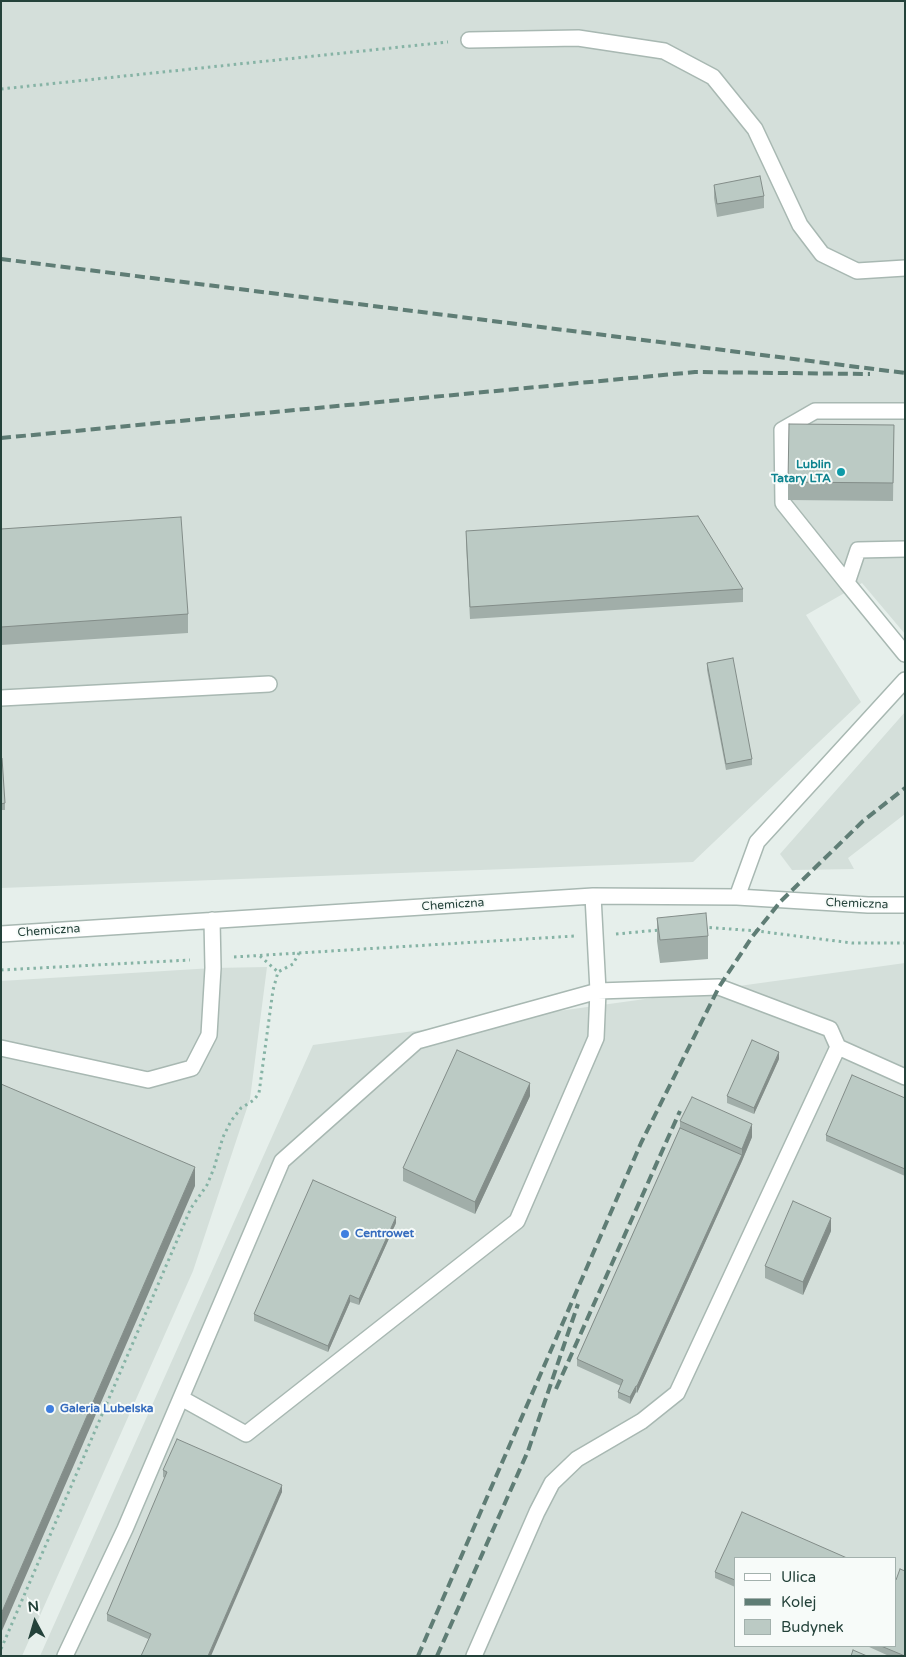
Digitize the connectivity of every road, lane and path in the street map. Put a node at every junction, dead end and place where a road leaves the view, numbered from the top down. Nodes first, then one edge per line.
1 (469, 40) joint
2 (1, 89) edge
3 (905, 268) edge
4 (905, 411) edge
5 (905, 549) edge
6 (847, 583) junction
7 (905, 654) edge
8 (905, 680) edge
9 (269, 684) dead end
10 (1, 698) edge
11 (593, 896) junction
12 (737, 897) junction
13 (905, 905) edge
14 (212, 920) junction
15 (698, 927) edge
16 (660, 930) edge
17 (1, 934) edge
18 (595, 935) junction
19 (905, 943) edge
20 (299, 953) junction
21 (260, 955) junction
22 (213, 958) junction
23 (1, 970) edge
24 (278, 972) junction
25 (598, 992) junction
26 (838, 1047) junction
27 (1, 1048) edge
28 (905, 1076) edge
29 (181, 1398) junction
30 (1, 1649) edge
31 (65, 1656) edge
32 (474, 1656) edge

1 - 2 path
1 - 3 street
4 - 6 street
5 - 6 street
6 - 7 street
8 - 12 street
9 - 10 street
11 - 12 street, Chemiczna
11 - 14 street, Chemiczna
11 - 18 street
12 - 13 street, Chemiczna
14 - 17 street, Chemiczna
14 - 22 street
15 - 19 path
16 - 18 path
18 - 20 path
18 - 25 street
20 - 21 path
20 - 24 path
21 - 22 path
21 - 24 path
22 - 23 path
22 - 27 street
24 - 30 path
25 - 26 street
25 - 29 street
25 - 29 street
26 - 28 street
26 - 32 street
29 - 31 street

